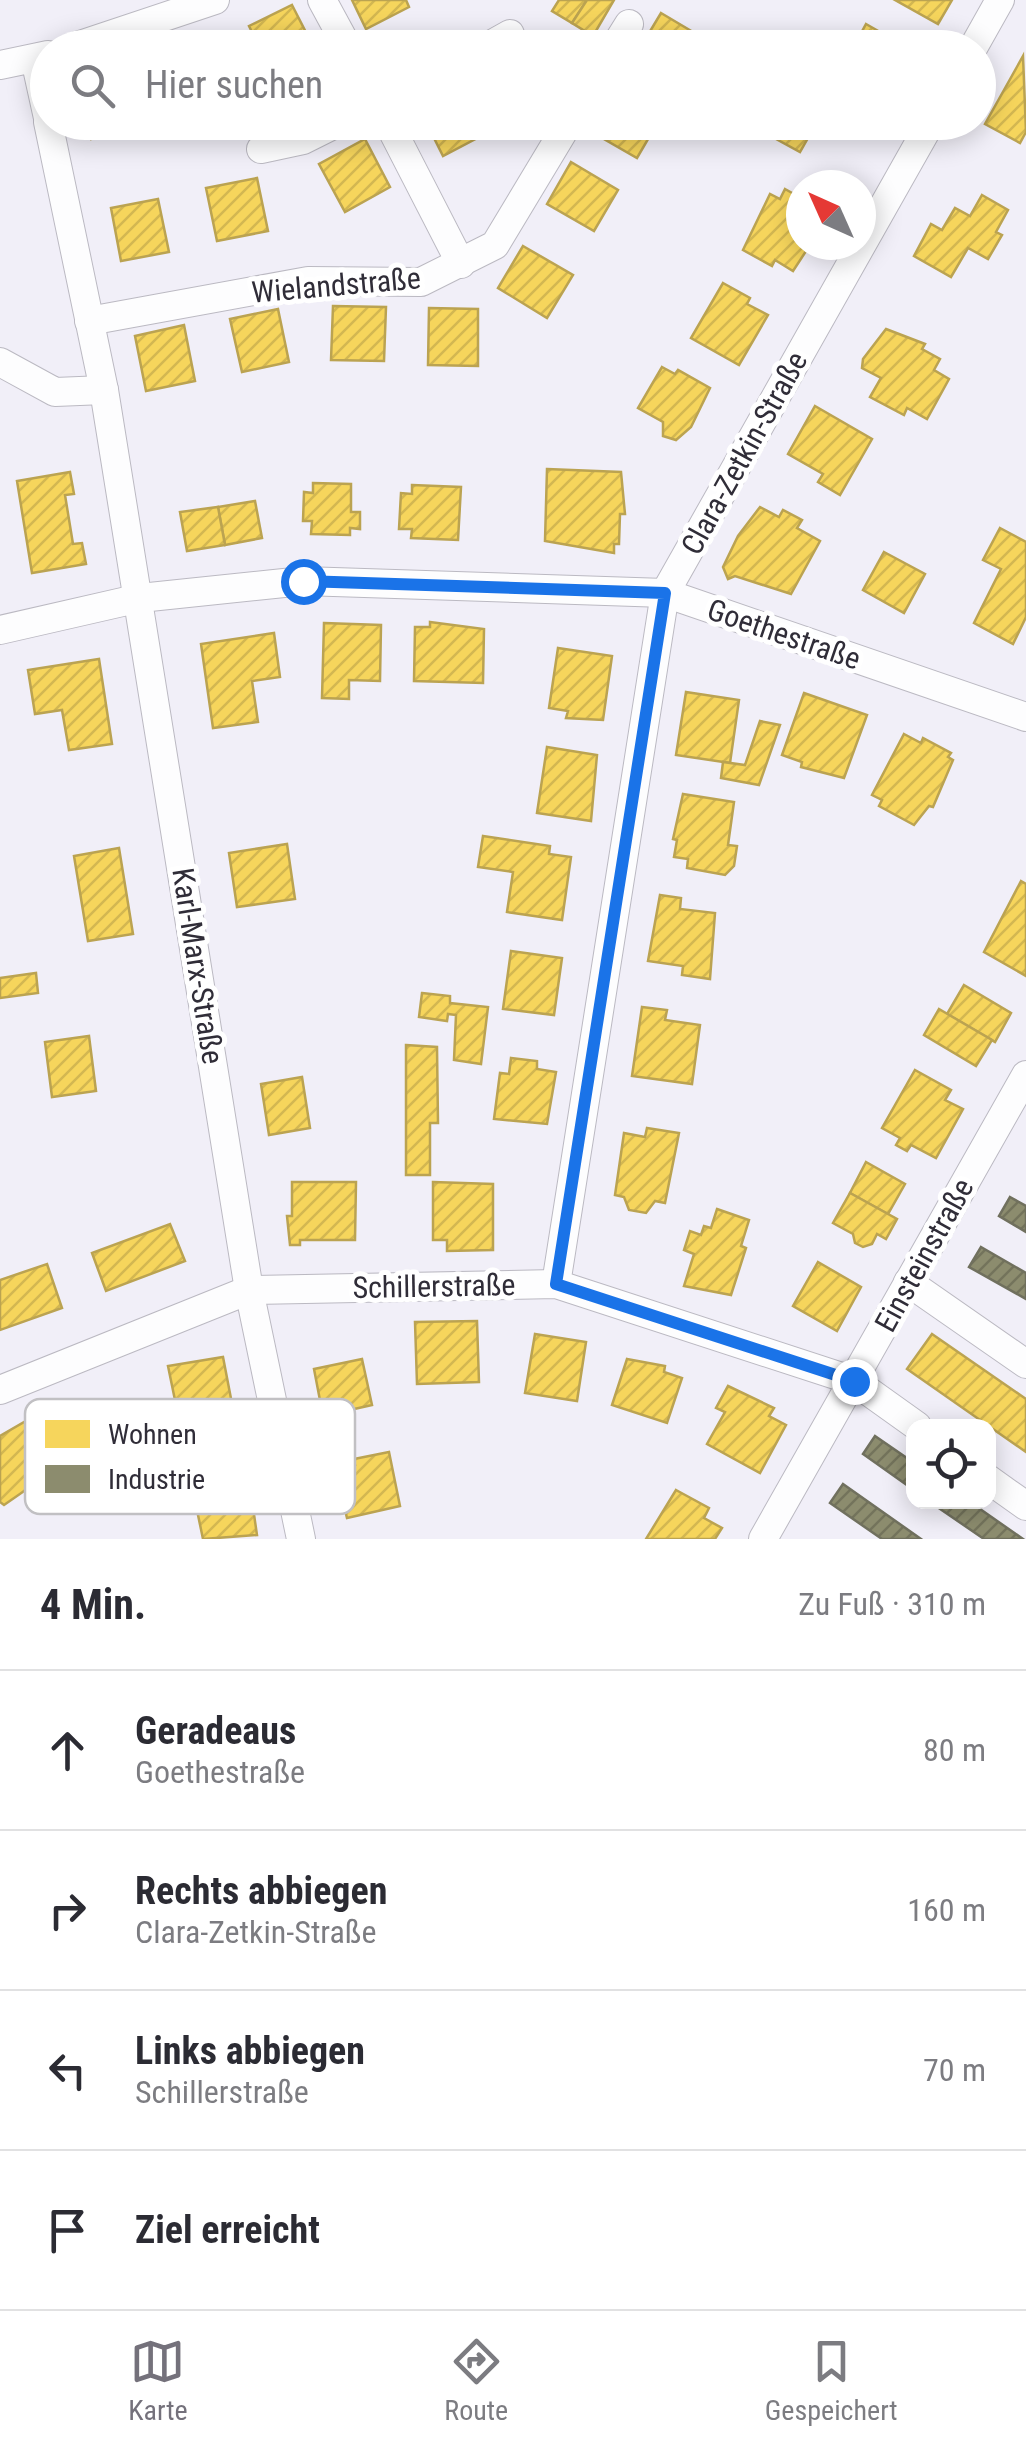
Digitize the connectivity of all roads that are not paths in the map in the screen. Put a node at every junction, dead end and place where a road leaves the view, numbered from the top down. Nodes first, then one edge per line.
1 (214, 0) edge
2 (322, 0) edge
3 (1000, 0) edge
4 (125, 30) edge
5 (338, 30) edge
6 (983, 30) edge
7 (30, 59) edge
8 (0, 65) edge
9 (52, 140) edge
10 (303, 140) edge
11 (397, 140) edge
12 (558, 140) edge
13 (920, 140) edge
14 (261, 149) dead end
15 (461, 264) junction
16 (90, 321) junction
17 (0, 362) edge
18 (104, 390) junction
19 (665, 593) junction
20 (140, 598) junction
21 (0, 630) edge
22 (1026, 717) edge
23 (1026, 1075) edge
24 (908, 1282) junction
25 (556, 1284) junction
26 (249, 1290) junction
27 (1026, 1364) edge
28 (854, 1381) junction
29 (0, 1390) edge
30 (272, 1399) edge
31 (906, 1419) edge
32 (996, 1485) edge
33 (1026, 1506) edge
34 (296, 1514) edge
35 (301, 1539) edge
36 (763, 1539) edge

1 - 4 street
2 - 5 street
3 - 6 street
7 - 8 street
9 - 16 street, Karl-Marx-Straße
10 - 14 street
11 - 15 street
12 - 15 street, Wielandstraße
13 - 19 street, Clara-Zetkin-Straße
15 - 16 street, Wielandstraße
16 - 18 street, Karl-Marx-Straße
17 - 18 street
18 - 20 street, Karl-Marx-Straße
19 - 20 street, Goethestraße
19 - 22 street, Goethestraße
19 - 25 street, Clara-Zetkin-Straße
20 - 21 street, Goethestraße
20 - 26 street, Karl-Marx-Straße
23 - 24 street, Einsteinstraße
24 - 27 street
24 - 28 street, Einsteinstraße
25 - 26 street, Schillerstraße
25 - 28 street, Schillerstraße
26 - 29 street, Schillerstraße
26 - 30 street, Karl-Marx-Straße
28 - 31 street, Schillerstraße
28 - 36 street, Einsteinstraße
32 - 33 street
34 - 35 street, Karl-Marx-Straße

